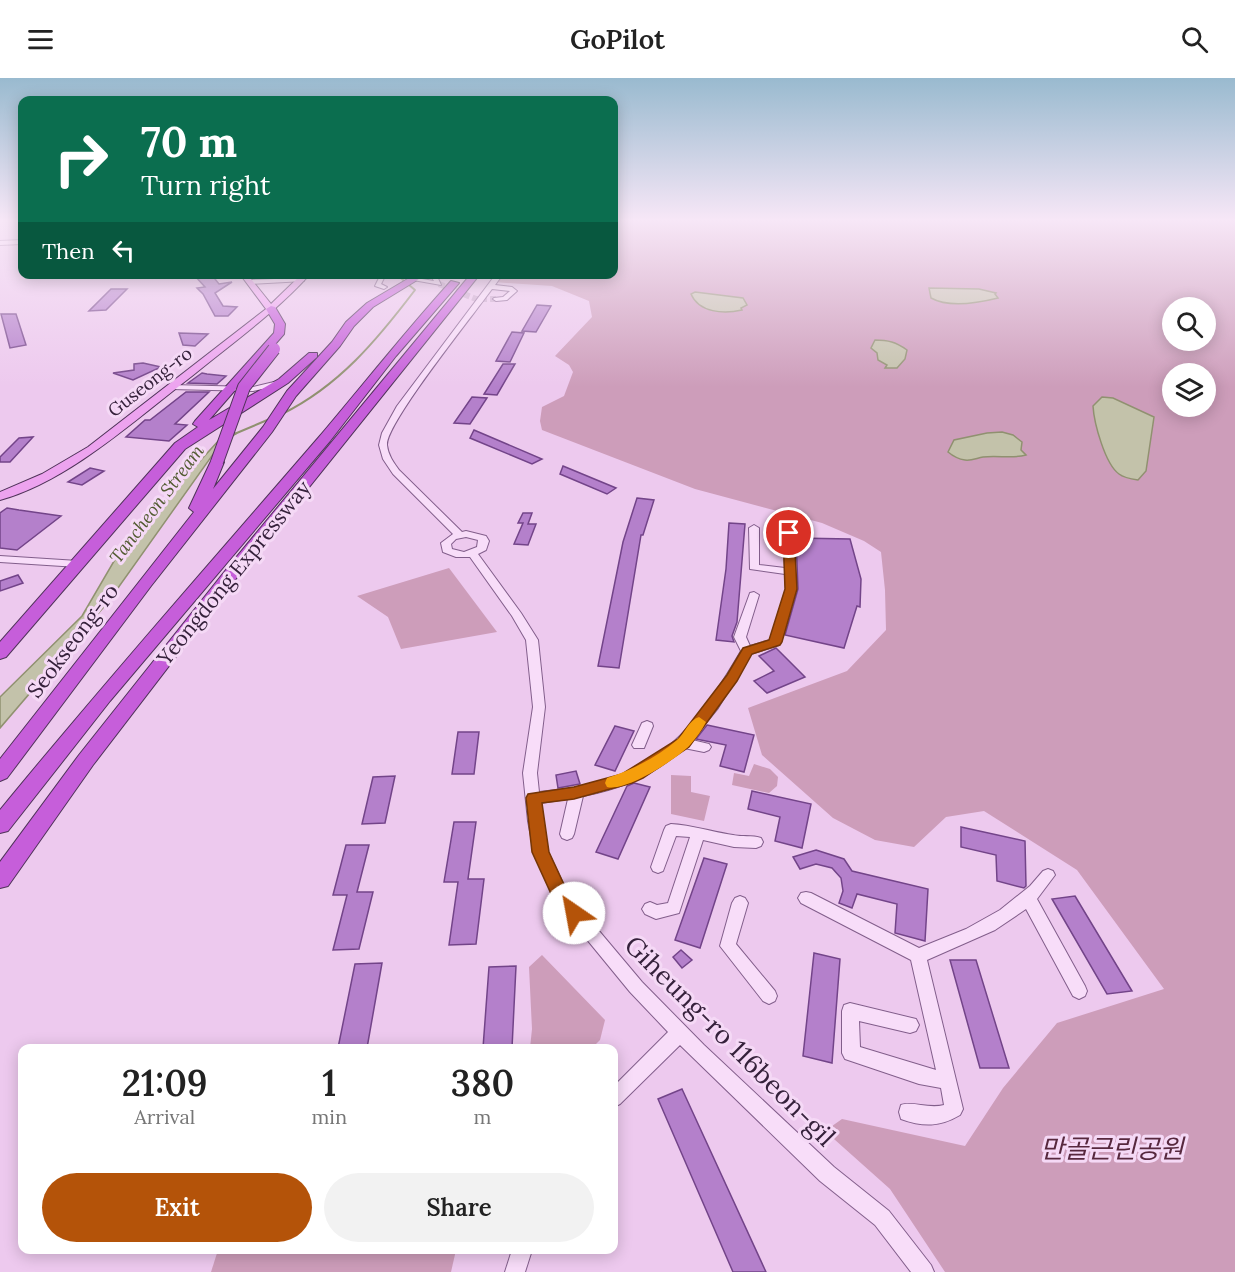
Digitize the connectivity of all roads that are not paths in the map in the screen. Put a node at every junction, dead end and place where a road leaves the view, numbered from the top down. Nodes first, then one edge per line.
1 (247, 279) edge
2 (283, 279) edge
3 (303, 279) edge
4 (382, 279) edge
5 (400, 279) edge
6 (413, 279) edge
7 (421, 279) edge
8 (436, 279) tunnel mouth
9 (457, 279) edge
10 (484, 281) edge
11 (250, 282) junction
12 (391, 286) junction
13 (496, 299) dead end
14 (271, 309) junction
15 (278, 383) junction
16 (171, 387) junction
17 (230, 390) junction
18 (291, 393) junction
19 (245, 403) junction
20 (180, 446) junction
21 (0, 496) edge
22 (753, 528) dead end
23 (789, 533) dead end
24 (459, 535) junction
25 (473, 554) junction
26 (0, 559) edge
27 (78, 564) junction
28 (790, 572) junction
29 (145, 583) junction
30 (754, 595) dead end
31 (747, 651) junction
32 (0, 653) edge
33 (647, 726) dead end
34 (684, 743) junction
35 (639, 745) dead end
36 (704, 747) dead end
37 (0, 773) edge
38 (577, 792) junction
39 (534, 798) junction
40 (0, 825) edge
41 (567, 834) dead end
42 (699, 834) junction
43 (756, 842) dead end
44 (658, 867) dead end
45 (1048, 875) dead end
46 (0, 879) edge
47 (1028, 897) junction
48 (806, 898) dead end
49 (740, 903) dead end
50 (650, 909) dead end
51 (918, 956) junction
52 (1079, 991) dead end
53 (769, 996) dead end
54 (910, 1025) dead end
55 (680, 1033) junction
56 (948, 1080) junction
57 (618, 1094) edge
58 (908, 1112) dead end
59 (521, 1254) edge
60 (516, 1272) edge
61 (924, 1272) edge

1 - 11 main road
2 - 11 street
3 - 14 main road, Guseong-ro
4 - 12 street
5 - 12 highway
6 - 12 highway, Seokseong-ro
7 - 8 street
9 - 40 highway, Yeongdong Expressway
10 - 13 street
10 - 24 street
10 - 46 highway, Yeongdong Expressway
11 - 14 main road
12 - 15 highway, Seokseong-ro
12 - 18 highway, Seokseong-ro
14 - 16 main road, Guseong-ro
14 - 17 highway
14 - 29 highway, bridge
15 - 17 street
15 - 19 highway, Seokseong-ro
16 - 17 street
16 - 21 main road, Guseong-ro
17 - 20 highway
18 - 19 highway
18 - 29 highway, Seokseong-ro
19 - 20 highway, Seokseong-ro
20 - 27 highway, Seokseong-ro
22 - 28 street
23 - 28 street
24 - 25 street
24 - 25 street
25 - 39 street, Giheung-ro 116beon-gil
26 - 27 street
27 - 32 highway, Seokseong-ro
28 - 31 street
29 - 37 highway, Seokseong-ro
30 - 31 street
31 - 34 street
33 - 35 street
34 - 36 street
34 - 38 street
38 - 39 street
38 - 41 street
39 - 55 street, Giheung-ro 116beon-gil
42 - 43 street
42 - 44 street
42 - 50 street
45 - 47 street
47 - 51 street
47 - 52 street
48 - 51 street
49 - 53 street
51 - 56 street
54 - 56 street
55 - 57 street
55 - 61 street, Giheung-ro 116beon-gil
56 - 58 street
59 - 60 street

